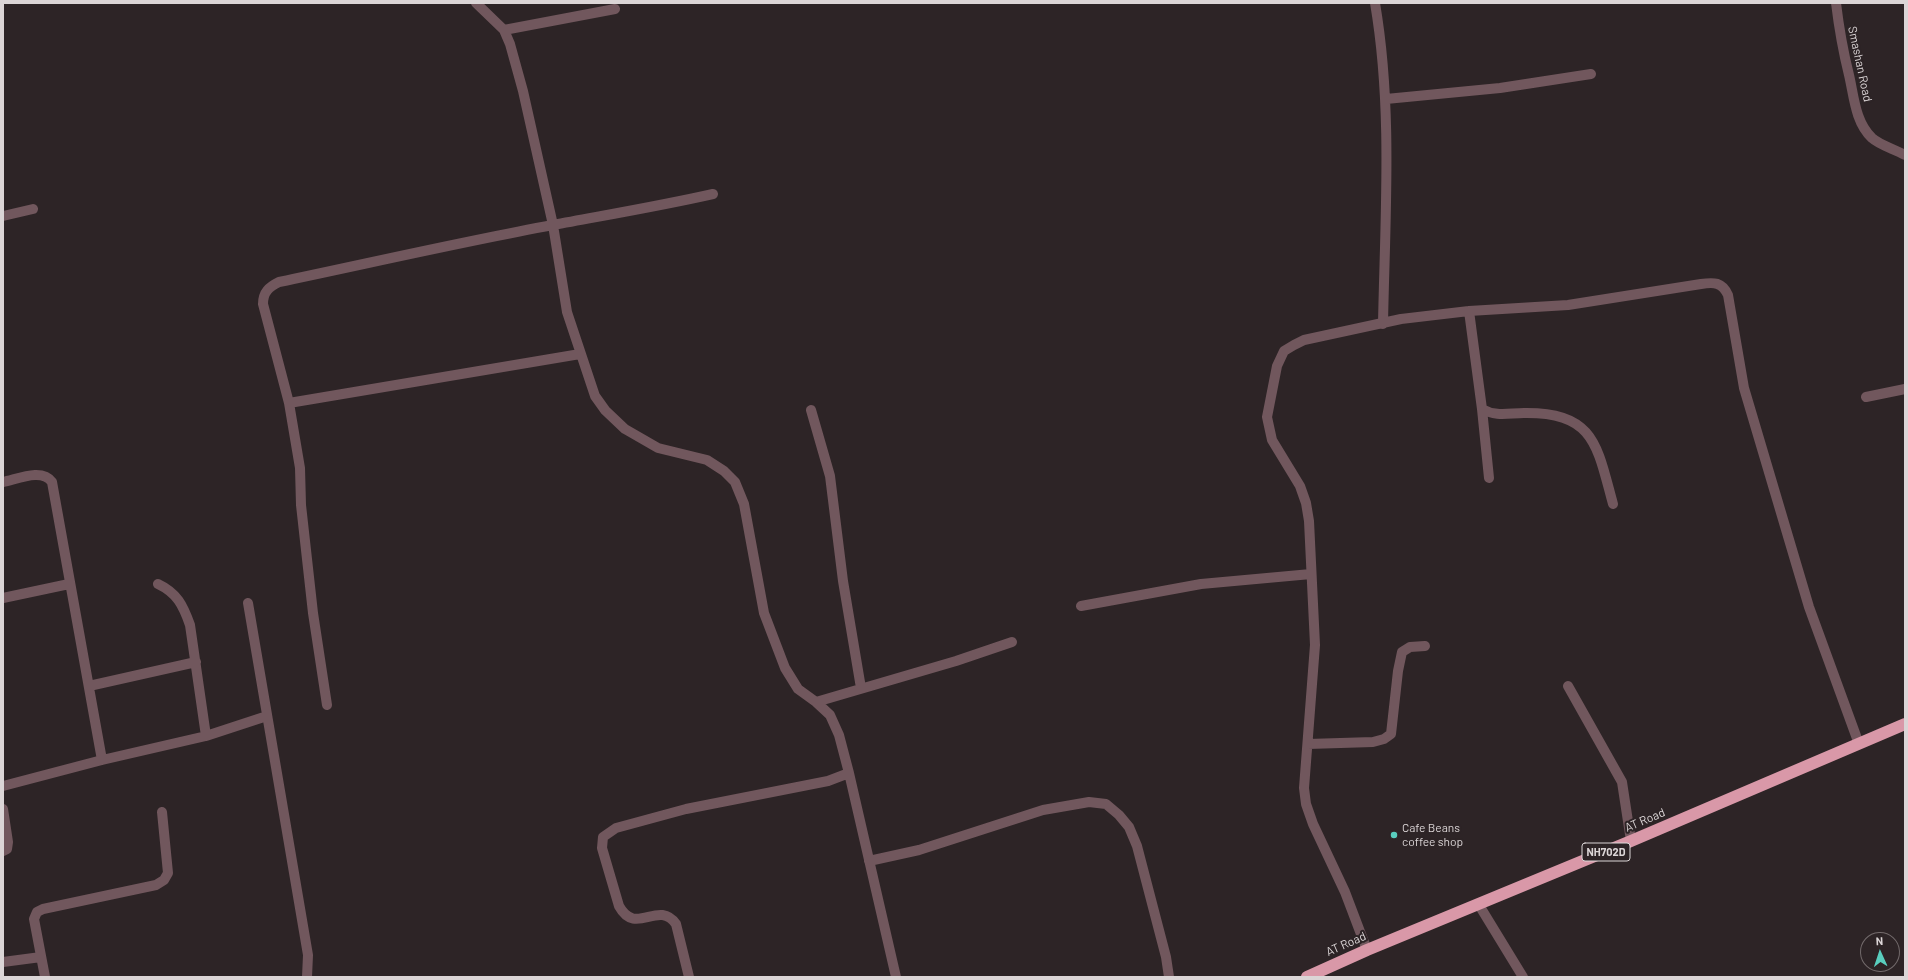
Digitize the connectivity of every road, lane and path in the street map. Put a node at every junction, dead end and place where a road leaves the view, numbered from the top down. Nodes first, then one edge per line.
1 (476, 3) edge
2 (1375, 3) edge
3 (1836, 3) edge
4 (615, 9) dead end
5 (504, 30) junction
6 (1591, 74) dead end
7 (1386, 100) junction
8 (1905, 155) edge
9 (713, 194) dead end
10 (33, 209) dead end
11 (3, 216) edge
12 (553, 225) junction
13 (1469, 311) junction
14 (1383, 324) junction
15 (580, 354) junction
16 (1905, 389) edge
17 (1866, 397) dead end
18 (289, 403) junction
19 (811, 410) dead end
20 (1482, 410) junction
21 (1489, 478) dead end
22 (3, 482) edge
23 (1613, 504) dead end
24 (1311, 574) junction
25 (69, 584) junction
26 (158, 584) dead end
27 (3, 598) edge
28 (248, 603) dead end
29 (1081, 606) dead end
30 (1012, 642) dead end
31 (1425, 646) dead end
32 (196, 662) junction
33 (89, 686) junction
34 (1568, 686) dead end
35 (861, 688) junction
36 (816, 702) junction
37 (327, 705) dead end
38 (267, 716) junction
39 (1905, 724) edge
40 (206, 736) junction
41 (1308, 744) junction
42 (1859, 744) junction
43 (102, 760) junction
44 (849, 773) junction
45 (3, 786) edge
46 (3, 809) edge
47 (162, 812) dead end
48 (1631, 841) junction
49 (3, 851) edge
50 (869, 861) junction
51 (1479, 905) junction
52 (1367, 950) junction
53 (41, 957) junction
54 (3, 962) edge
55 (45, 977) edge
56 (307, 977) edge
57 (689, 977) edge
58 (896, 977) edge
59 (1169, 977) edge
60 (1307, 977) edge
61 (1523, 977) edge

1 - 5 street
2 - 7 street
3 - 8 street, Smashan Road
4 - 5 street
5 - 12 street
6 - 7 street
7 - 14 street
9 - 12 street
10 - 11 street
12 - 15 street
12 - 18 street
13 - 14 street
13 - 20 street
13 - 42 street
14 - 24 street
15 - 18 street
15 - 36 street
16 - 17 street
18 - 37 street
19 - 35 street
20 - 21 street
20 - 23 street
22 - 25 street
24 - 29 street
24 - 41 street
25 - 27 street
25 - 33 street
26 - 32 street
28 - 38 street
30 - 35 street
31 - 41 street
32 - 33 street
32 - 40 street
33 - 43 street
34 - 48 street
35 - 36 street
36 - 44 street
38 - 40 street
38 - 56 street
39 - 42 highway, AT Road / NH702D
40 - 43 street
41 - 52 street
42 - 48 highway, AT Road / NH702D
43 - 45 street
44 - 50 street
44 - 57 street
46 - 49 street
47 - 53 street
48 - 51 highway, AT Road / NH702D
50 - 58 street
50 - 59 street
51 - 52 highway, AT Road / NH702D
51 - 61 street
52 - 60 highway, AT Road / NH702D
53 - 54 street
53 - 55 street

